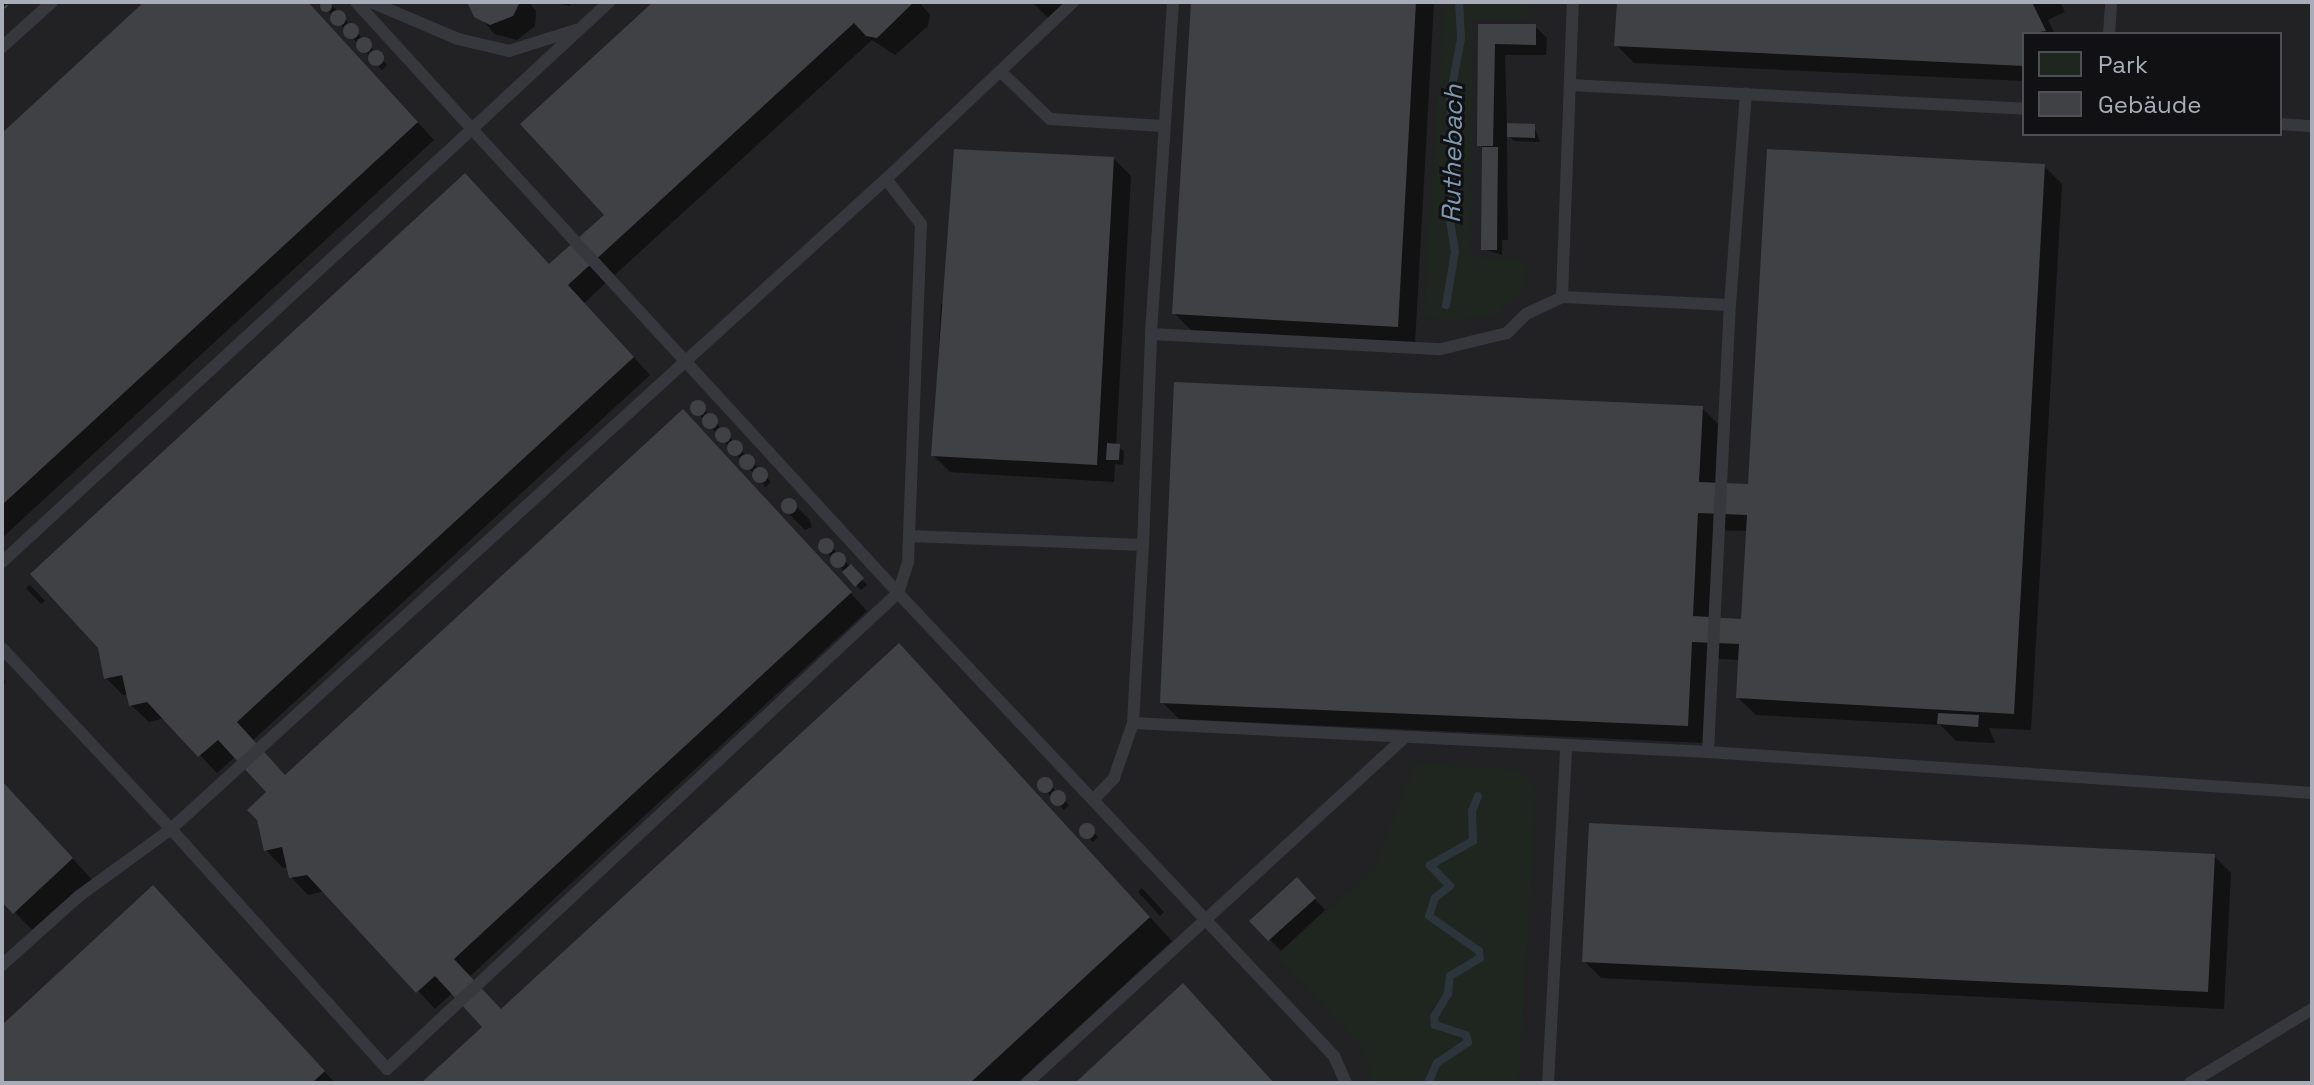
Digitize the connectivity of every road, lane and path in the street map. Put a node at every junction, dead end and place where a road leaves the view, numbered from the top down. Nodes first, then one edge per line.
1 (52, 2) edge
2 (356, 2) edge
3 (371, 2) edge
4 (609, 2) edge
5 (1073, 2) edge
6 (1173, 2) edge
7 (1573, 2) edge
8 (2111, 2) edge
9 (579, 29) junction
10 (2109, 32) edge
11 (2, 47) edge
12 (1001, 72) junction
13 (1570, 85) junction
14 (1746, 94) junction
15 (2022, 109) edge
16 (2282, 124) edge
17 (1163, 126) junction
18 (2312, 126) edge
19 (472, 129) junction
20 (886, 179) junction
21 (1562, 297) junction
22 (1730, 305) junction
23 (1151, 334) junction
24 (683, 360) junction
25 (909, 536) junction
26 (1143, 545) junction
27 (2, 562) edge
28 (898, 593) junction
29 (2, 648) edge
30 (1133, 723) junction
31 (1403, 739) junction
32 (1566, 746) junction
33 (1708, 752) junction
34 (2312, 793) edge
35 (1094, 799) junction
36 (171, 829) junction
37 (1207, 919) junction
38 (2, 965) edge
39 (2312, 1009) edge
40 (1027, 1083) edge
41 (1346, 1083) edge
42 (1548, 1083) edge
43 (2190, 1083) edge

1 - 11 lane
2 - 19 lane
3 - 9 lane
4 - 9 lane
5 - 12 lane
6 - 17 lane
7 - 13 lane
8 - 10 lane
9 - 19 lane
12 - 17 lane
12 - 20 lane
13 - 14 lane
13 - 21 lane
14 - 15 lane
14 - 22 lane
16 - 18 lane
17 - 23 lane
19 - 24 lane
19 - 27 lane
20 - 24 lane
20 - 25 lane
21 - 22 lane
21 - 23 lane
22 - 33 lane
23 - 26 lane
24 - 28 lane
24 - 36 lane
25 - 26 lane
25 - 28 lane
26 - 30 lane
28 - 35 lane
28 - 36 lane
29 - 36 lane
30 - 31 lane
30 - 35 lane
31 - 32 lane
31 - 37 lane
32 - 33 lane
32 - 42 lane
33 - 34 lane
35 - 37 lane
36 - 38 lane
37 - 40 lane
37 - 41 lane
39 - 43 lane

